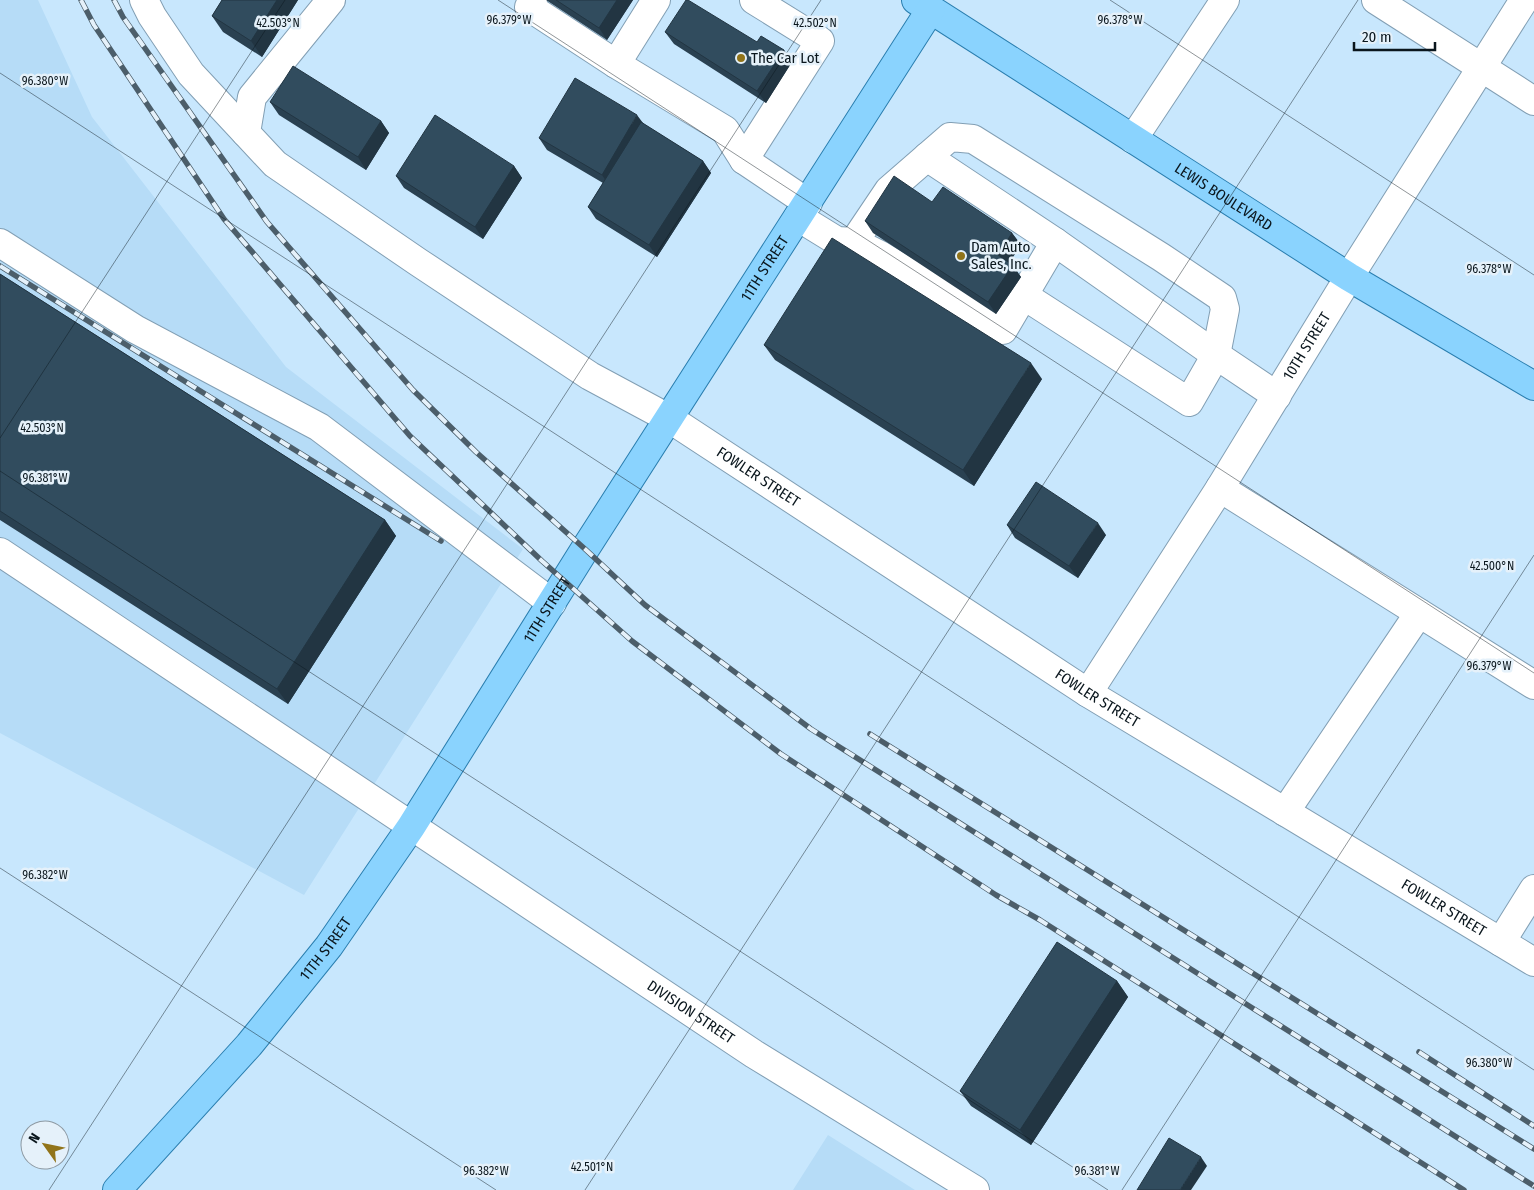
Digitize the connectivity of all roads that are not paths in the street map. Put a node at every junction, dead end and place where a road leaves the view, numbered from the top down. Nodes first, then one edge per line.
1 (144, 0) edge
2 (331, 0) edge
3 (533, 0) edge
4 (656, 0) edge
5 (754, 0) edge
6 (1225, 0) edge
7 (1376, 0) edge
8 (1524, 0) edge
9 (928, 3) edge
10 (616, 64) junction
11 (1482, 67) junction
12 (1534, 101) edge
13 (246, 133) junction
14 (1132, 139) junction
15 (927, 157) junction
16 (744, 160) junction
17 (803, 210) junction
18 (854, 242) junction
19 (1055, 242) junction
20 (0, 243) edge
21 (1349, 277) junction
22 (1023, 295) junction
23 (1216, 356) junction
24 (1534, 386) edge
25 (1276, 396) junction
26 (670, 419) junction
27 (1220, 488) junction
28 (0, 552) edge
29 (552, 603) junction
30 (1418, 613) junction
31 (1534, 685) edge
32 (1088, 693) junction
33 (1286, 812) junction
34 (411, 827) junction
35 (1534, 889) edge
36 (1501, 942) junction
37 (1534, 962) edge
38 (117, 1190) edge
39 (975, 1190) edge

1 - 13 street, FOWLER STREET
2 - 13 street
3 - 10 street
4 - 10 street
5 - 16 street
6 - 14 street
7 - 11 street
8 - 11 street, 10TH STREET
9 - 14 main road, LEWIS BOULEVARD
9 - 17 main road, 11TH STREET
10 - 16 street
11 - 12 street
11 - 21 street, 10TH STREET
13 - 26 street, FOWLER STREET
14 - 21 main road, LEWIS BOULEVARD
15 - 18 street
15 - 19 street
15 - 23 street
16 - 17 street
17 - 18 street
17 - 26 main road, 11TH STREET
18 - 22 street
19 - 22 street
19 - 23 street
20 - 29 street
21 - 24 main road, LEWIS BOULEVARD
21 - 25 street, 10TH STREET
22 - 23 street
23 - 25 street
25 - 27 street, 10TH STREET
26 - 29 main road, 11TH STREET
26 - 32 street, FOWLER STREET
27 - 30 street
27 - 32 street, 10TH STREET
28 - 34 street, DIVISION STREET
29 - 34 main road, 11TH STREET
30 - 31 street
30 - 33 street
32 - 33 street, FOWLER STREET
33 - 36 street, FOWLER STREET
34 - 38 main road, 11TH STREET
34 - 39 street, DIVISION STREET
35 - 36 street
36 - 37 street, FOWLER STREET

